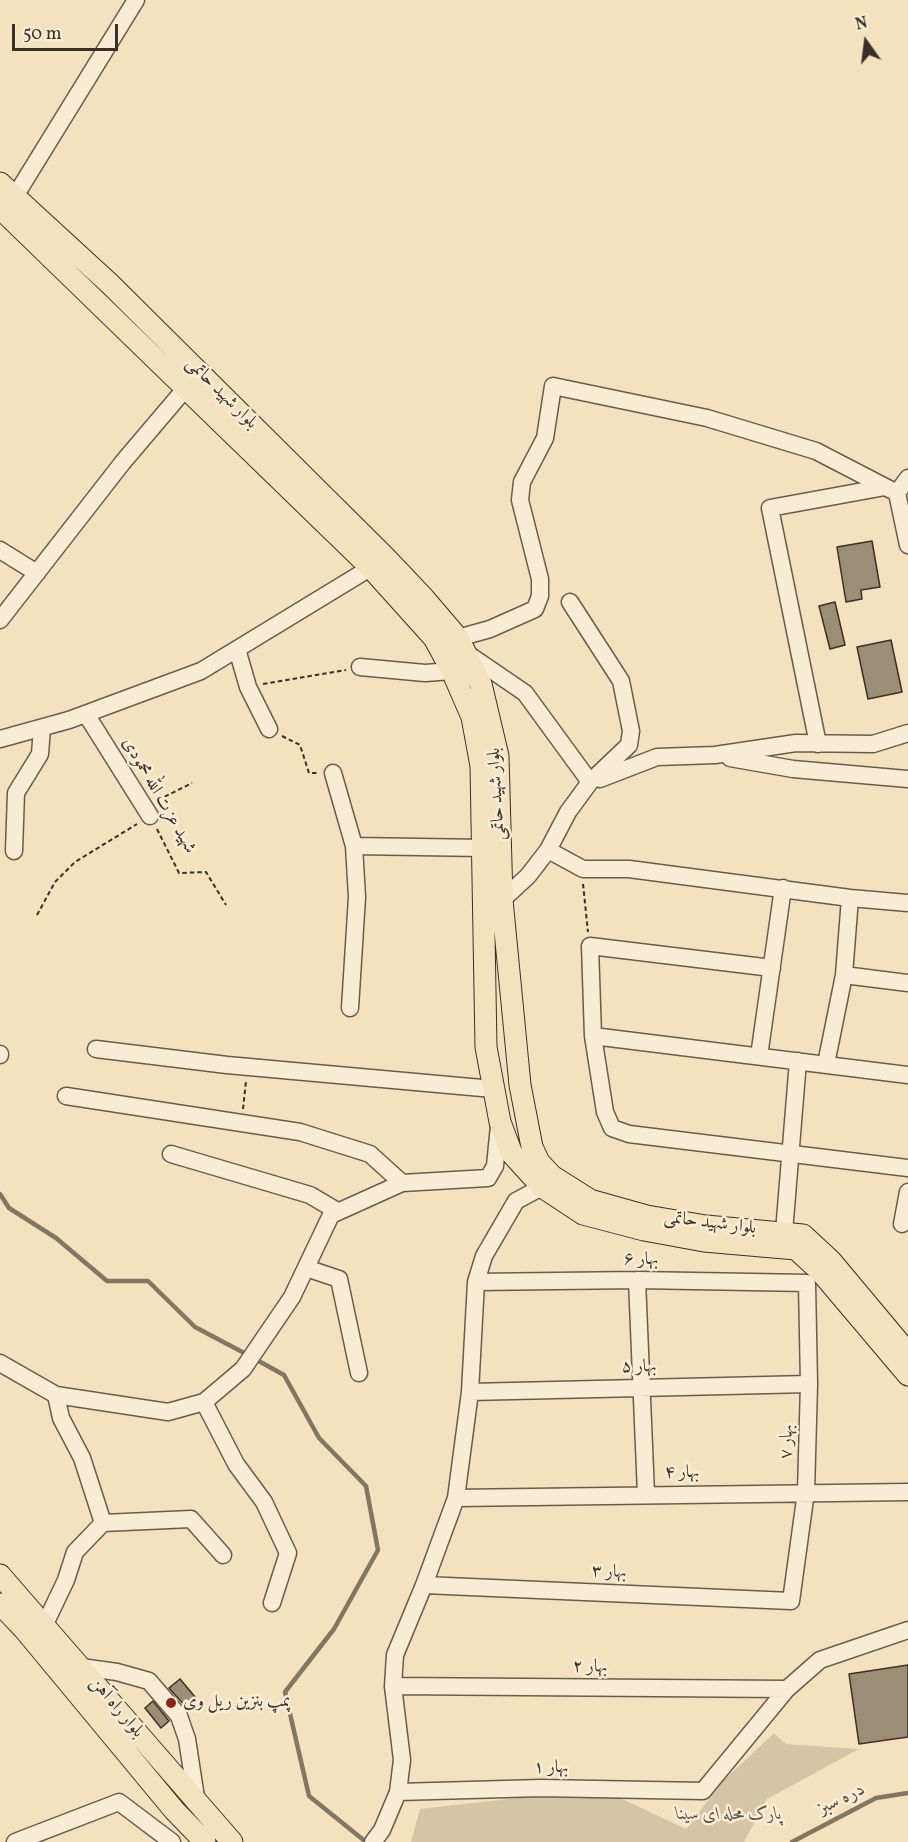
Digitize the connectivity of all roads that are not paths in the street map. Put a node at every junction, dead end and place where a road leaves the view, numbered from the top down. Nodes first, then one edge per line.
1 (135, 0) edge
2 (0, 183) edge
3 (7, 206) edge
4 (185, 389) junction
5 (908, 478) edge
6 (891, 490) junction
7 (908, 545) edge
8 (0, 550) edge
9 (378, 563) junction
10 (37, 573) junction
11 (570, 602) dead end
12 (0, 620) edge
13 (461, 645) junction
14 (237, 649) junction
15 (360, 667) road end
16 (452, 671) junction
17 (86, 714) junction
18 (42, 728) junction
19 (269, 729) road end
20 (908, 734) edge
21 (0, 739) edge
22 (818, 744) junction
23 (715, 755) junction
24 (333, 773) road end
25 (908, 779) edge
26 (590, 782) junction
27 (147, 812) road end
28 (354, 846) junction
29 (484, 848) junction
30 (548, 850) junction
31 (15, 851) dead end
32 (783, 888) junction
33 (850, 898) junction
34 (493, 899) junction
35 (908, 903) edge
36 (772, 968) junction
37 (844, 975) junction
38 (908, 982) edge
39 (350, 1008) dead end
40 (593, 1036) junction
41 (96, 1049) dead end
42 (759, 1056) junction
43 (798, 1061) junction
44 (826, 1064) junction
45 (908, 1075) edge
46 (493, 1089) junction
47 (66, 1096) dead end
48 (500, 1122) junction
49 (171, 1154) dead end
50 (789, 1154) junction
51 (908, 1168) edge
52 (402, 1183) junction
53 (542, 1187) junction
54 (908, 1192) edge
55 (337, 1211) junction
56 (902, 1224) dead end
57 (784, 1232) junction
58 (306, 1268) junction
59 (813, 1277) junction
60 (637, 1280) junction
61 (476, 1282) junction
62 (908, 1353) edge
63 (0, 1363) edge
64 (359, 1373) dead end
65 (908, 1375) edge
66 (809, 1384) junction
67 (641, 1387) junction
68 (470, 1392) junction
69 (57, 1395) junction
70 (204, 1402) junction
71 (806, 1492) junction
72 (908, 1492) edge
73 (646, 1494) junction
74 (456, 1498) junction
75 (103, 1523) junction
76 (223, 1555) dead end
77 (0, 1575) edge
78 (424, 1585) junction
79 (791, 1601) joint
80 (272, 1603) dead end
81 (0, 1604) edge
82 (45, 1624) junction
83 (908, 1630) edge
84 (81, 1667) junction
85 (393, 1686) junction
86 (787, 1689) junction
87 (398, 1792) junction
88 (197, 1804) junction
89 (377, 1836) edge
90 (15, 1842) edge
91 (172, 1842) edge
92 (205, 1842) edge
93 (232, 1842) edge

1 - 3 street
2 - 3 main road, بلوار شهید حاتمی
3 - 4 main road, بلوار شهید حاتمی
3 - 9 main road, بلوار شهید حاتمی
4 - 9 main road, بلوار شهید حاتمی
4 - 10 street
5 - 6 street
6 - 7 street
6 - 13 street
6 - 22 street
8 - 10 street
9 - 13 main road, بلوار شهید حاتمی
9 - 14 street
9 - 16 main road, بلوار شهید حاتمی
10 - 12 street
11 - 26 street
13 - 26 street
13 - 34 main road, بلوار شهید حاتمی
14 - 17 street
14 - 19 street
15 - 16 street
16 - 29 main road, بلوار شهید حاتمی
17 - 18 street
17 - 27 street, شهید عزت الله محمودی
18 - 21 street
18 - 31 street
20 - 22 street
22 - 23 street
23 - 25 street
23 - 26 street
24 - 28 street
26 - 30 street
28 - 29 street
28 - 39 street
29 - 34 main road, بلوار شهید حاتمی
30 - 32 street
30 - 34 street
32 - 33 street
32 - 36 street
33 - 35 street
33 - 37 street
34 - 46 main road, بلوار شهید حاتمی
34 - 57 main road, بلوار شهید حاتمی
36 - 40 street
36 - 42 street
37 - 38 street
37 - 44 street
40 - 42 street
40 - 50 street
41 - 46 street
42 - 43 street
43 - 44 street
43 - 50 street
44 - 45 street
46 - 48 main road, بلوار شهید حاتمی
47 - 52 street
48 - 52 street
48 - 53 main road, بلوار شهید حاتمی
49 - 55 street
50 - 51 street
50 - 57 street
52 - 55 street
53 - 59 main road, بلوار شهید حاتمی
53 - 61 street
54 - 56 street
55 - 58 street
57 - 62 main road, بلوار شهید حاتمی
58 - 64 street
58 - 70 street
59 - 60 street, بهار ۶
59 - 65 main road, بلوار شهید حاتمی
59 - 66 street, بهار ۷
60 - 61 street, بهار ۶
60 - 67 street
61 - 68 street
63 - 69 street
66 - 67 street, بهار ۵
66 - 71 street, بهار ۷
67 - 68 street, بهار ۵
67 - 73 street
68 - 74 street
69 - 70 street
69 - 75 street
70 - 80 street
71 - 72 street, بهار ۴
71 - 73 street, بهار ۴
71 - 79 street, بهار ۷
73 - 74 street, بهار ۴
74 - 78 street
75 - 76 street
75 - 82 street
77 - 82 main road, بلوار راه آهن
78 - 79 street, بهار ۳
78 - 85 street
81 - 92 main road, بلوار راه آهن
82 - 84 main road, بلوار راه آهن
83 - 86 street
84 - 88 main road, بلوار راه آهن
84 - 88 street
85 - 86 street, بهار ۲
85 - 87 street
86 - 87 street, بهار ۱
87 - 89 street
88 - 93 main road, بلوار راه آهن
90 - 91 street

